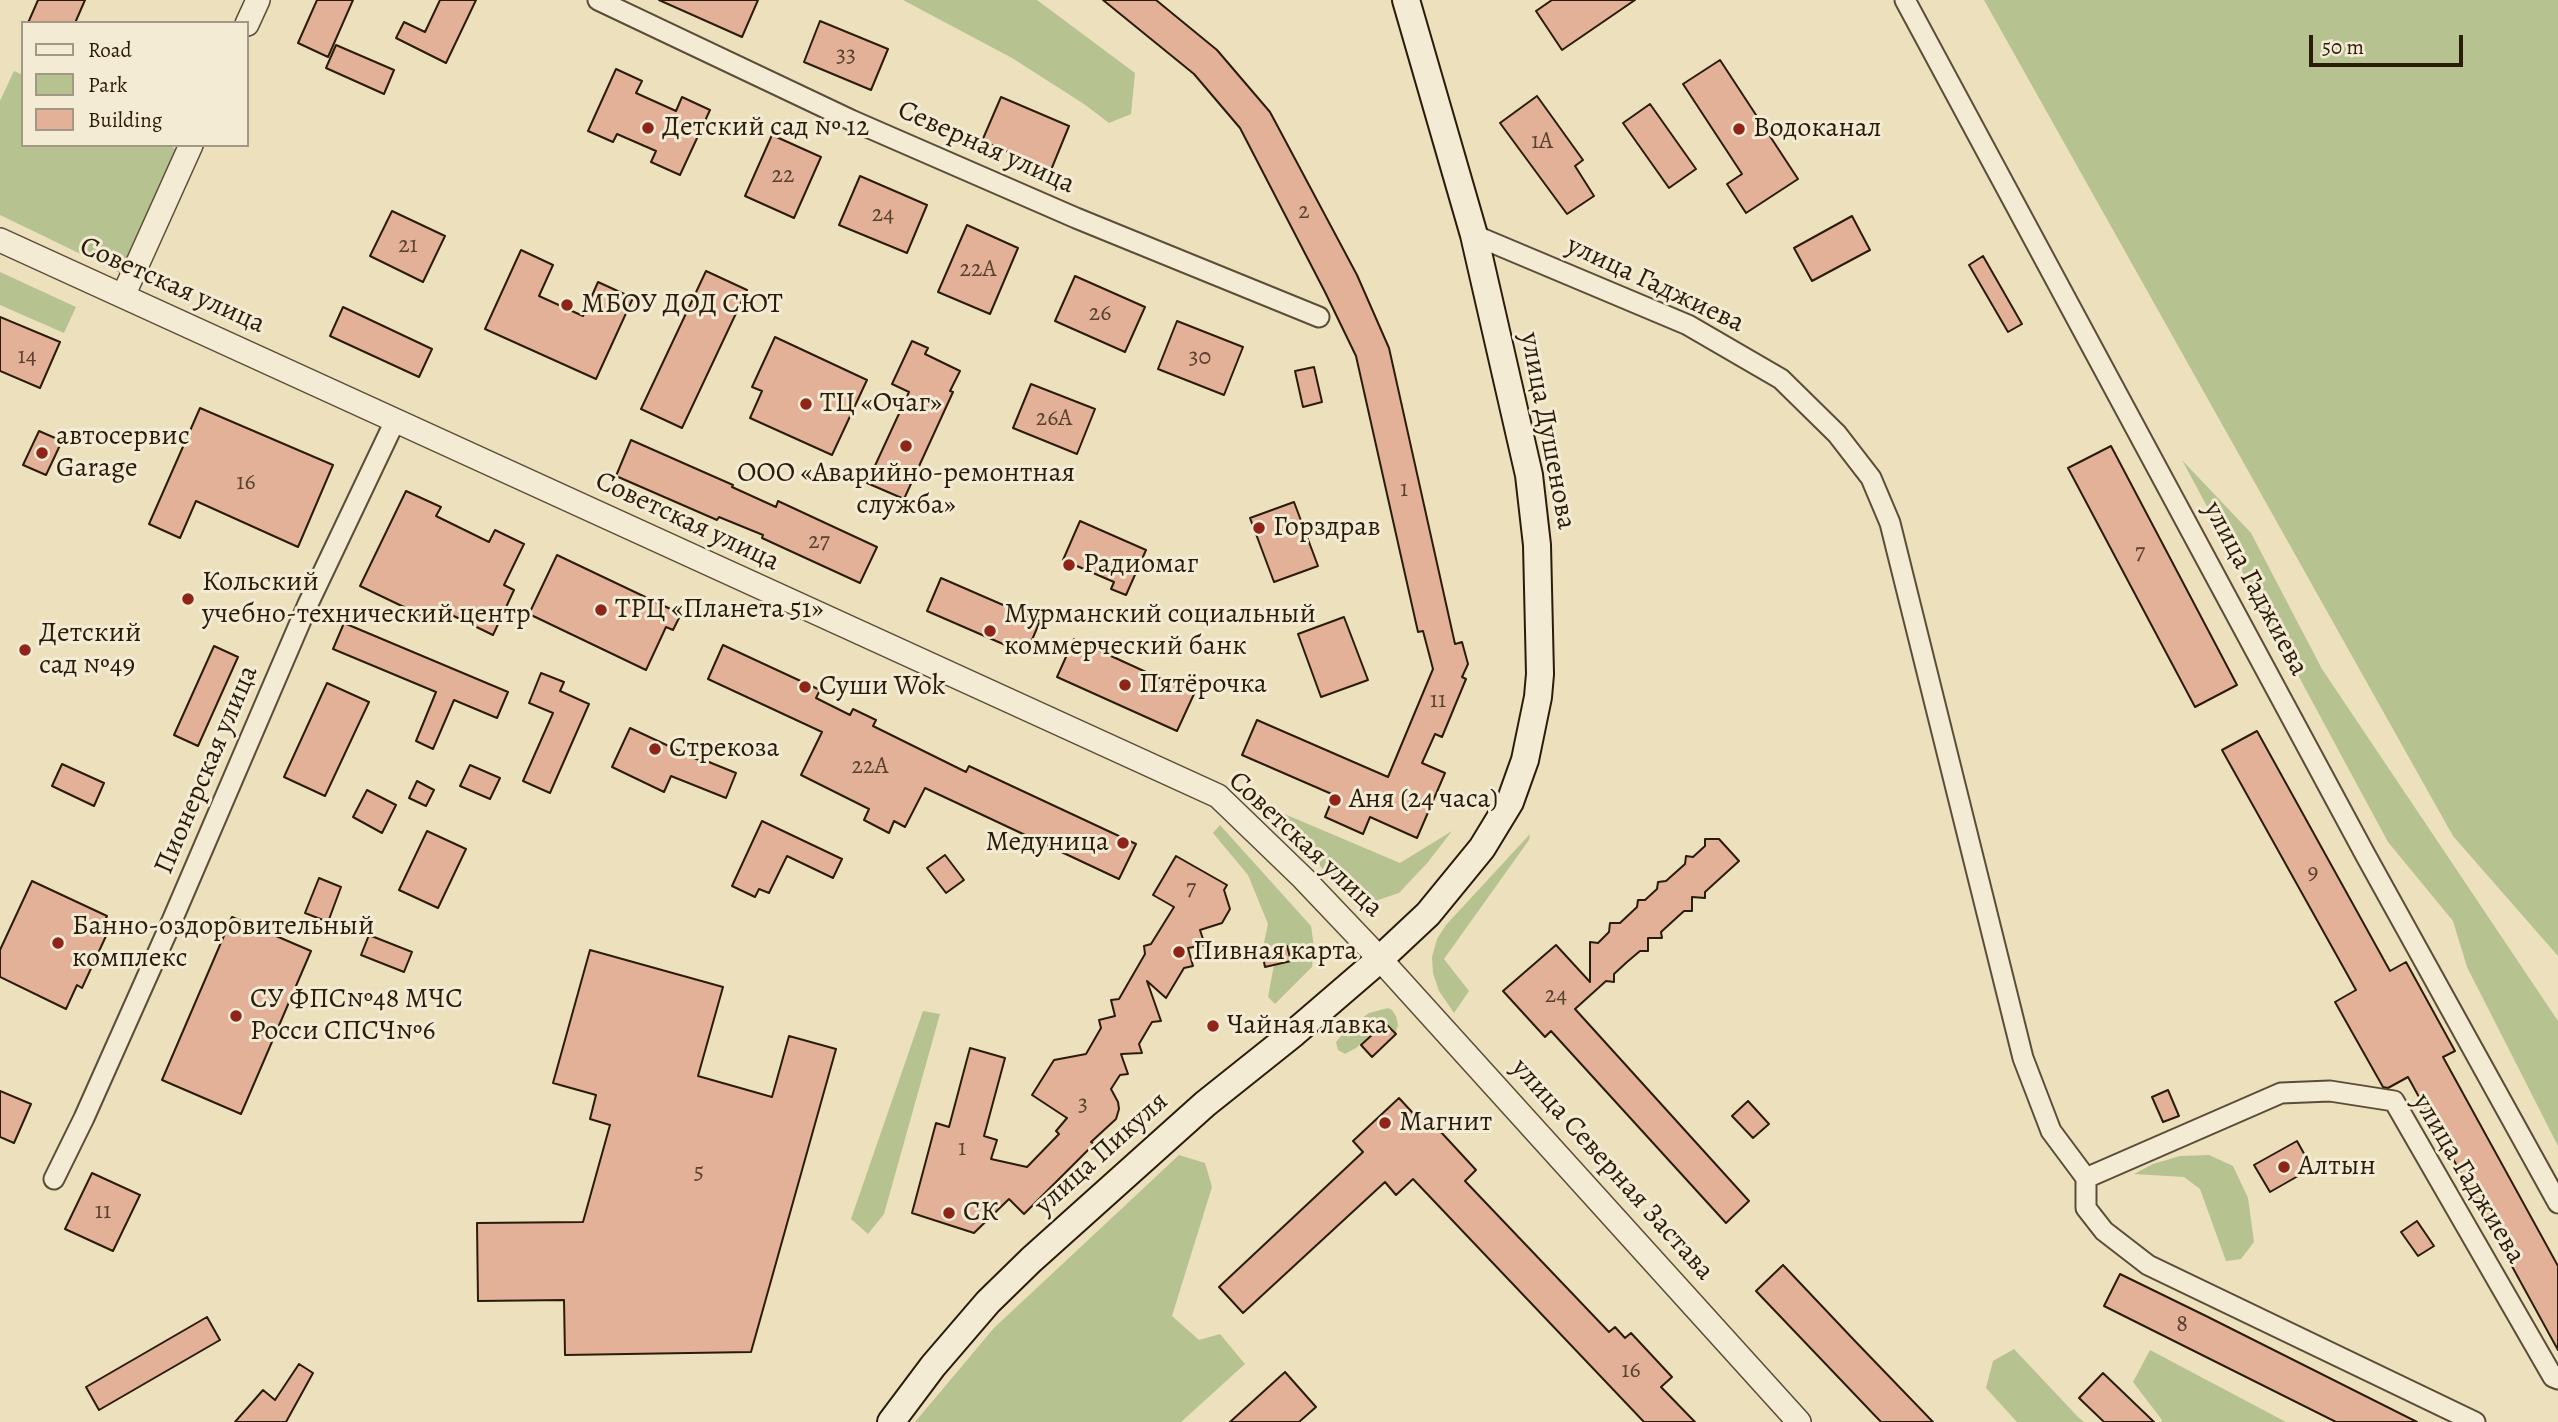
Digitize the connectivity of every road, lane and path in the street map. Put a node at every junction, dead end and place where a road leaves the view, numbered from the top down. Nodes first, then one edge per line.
1 (258, 0) edge
2 (598, 0) edge
3 (1406, 0) edge
4 (1905, 0) edge
5 (248, 22) edge
6 (190, 147) edge
7 (1474, 235) junction
8 (0, 240) edge
9 (123, 296) junction
10 (1319, 317) dead end
11 (395, 421) junction
12 (1380, 959) junction
13 (2086, 1178) junction
14 (54, 1179) dead end
15 (2558, 1203) edge
16 (2558, 1379) edge
17 (891, 1422) edge
18 (1799, 1422) edge
19 (2475, 1422) edge

1 - 5 street
2 - 10 street, Северная улица
3 - 7 main road, улица Душенова
4 - 15 street, улица Гаджиева
6 - 9 street
7 - 12 main road, улица Душенова
7 - 13 street, улица Гаджиева
8 - 9 street, Советская улица
9 - 11 street, Советская улица
11 - 12 street, Советская улица
11 - 14 street, Пионерская улица
12 - 17 main road, улица Пикуля
12 - 18 street, улица Северная Застава
13 - 16 street, улица Гаджиева
13 - 19 street

